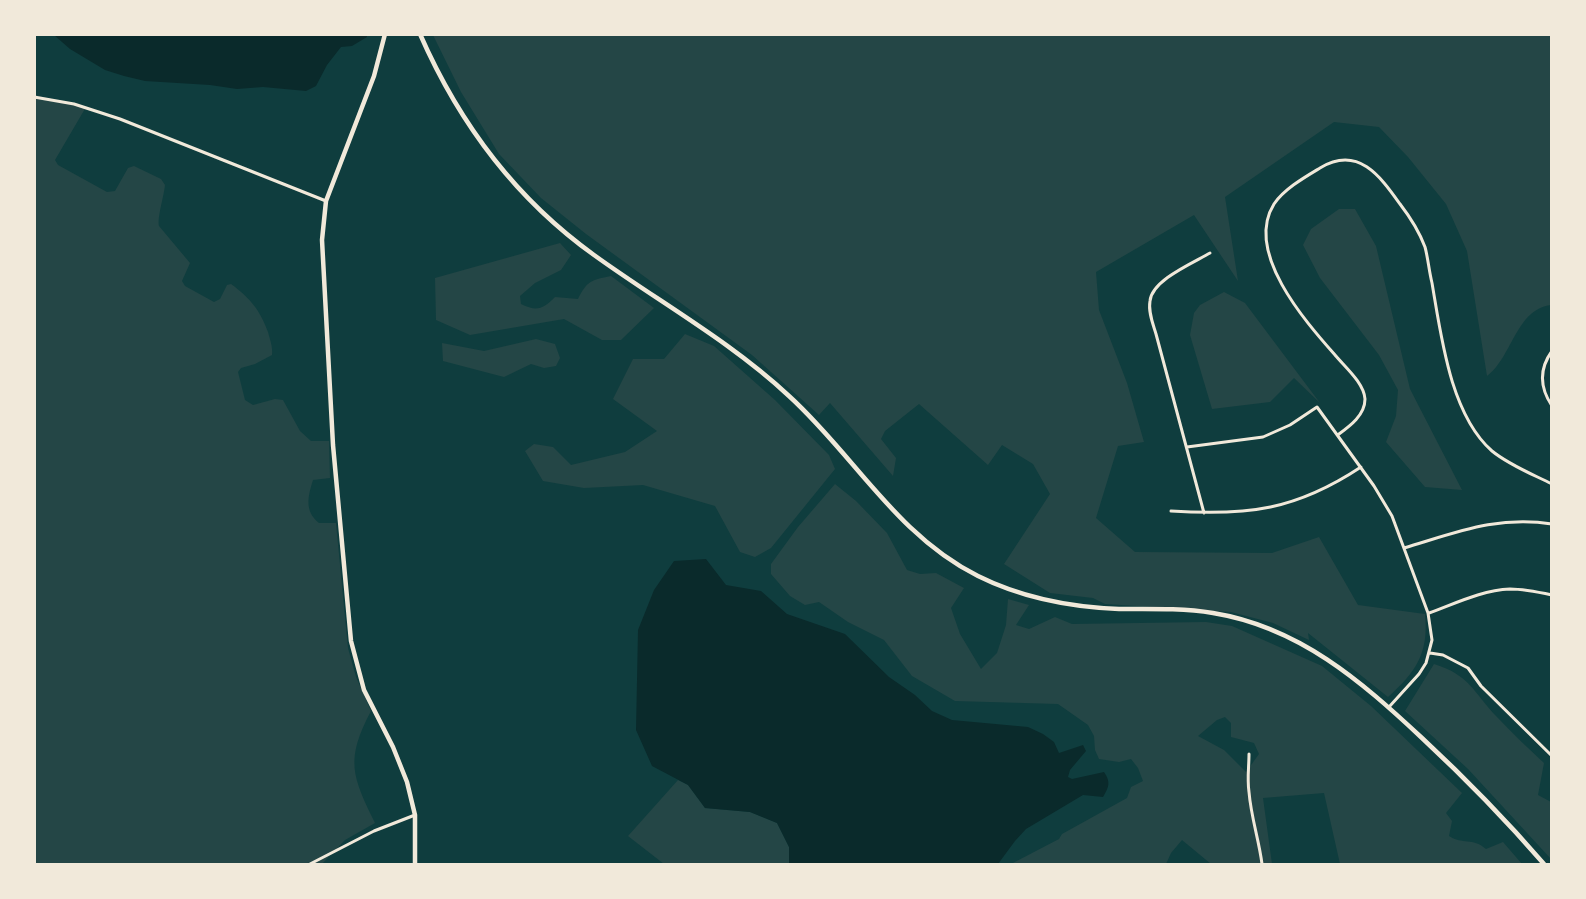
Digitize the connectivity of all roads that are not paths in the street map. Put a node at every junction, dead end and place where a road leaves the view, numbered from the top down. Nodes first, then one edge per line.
1 (385, 34) edge
2 (420, 34) edge
3 (34, 97) edge
4 (326, 201) junction
5 (1210, 253) dead end
6 (1551, 351) edge
7 (1551, 406) edge
8 (1339, 434) junction
9 (1187, 447) junction
10 (1361, 467) junction
11 (1551, 484) edge
12 (1172, 511) dead end
13 (1204, 513) junction
14 (1551, 524) edge
15 (1404, 548) junction
16 (1551, 595) edge
17 (1428, 613) junction
18 (1430, 653) junction
19 (1389, 707) junction
20 (1249, 754) dead end
21 (1551, 756) edge
22 (415, 815) junction
23 (310, 864) edge
24 (415, 864) edge
25 (1262, 864) edge
26 (1544, 864) edge

1 - 4 main road
2 - 19 main road
3 - 4 street
4 - 22 main road
5 - 9 street
6 - 7 street
8 - 9 street
8 - 10 street
8 - 11 street
9 - 13 street
10 - 13 street
10 - 15 street
12 - 13 street
14 - 15 street
15 - 17 street
16 - 17 street
17 - 18 street
18 - 19 street
18 - 21 street
19 - 26 main road
20 - 25 street
22 - 23 street
22 - 24 main road

